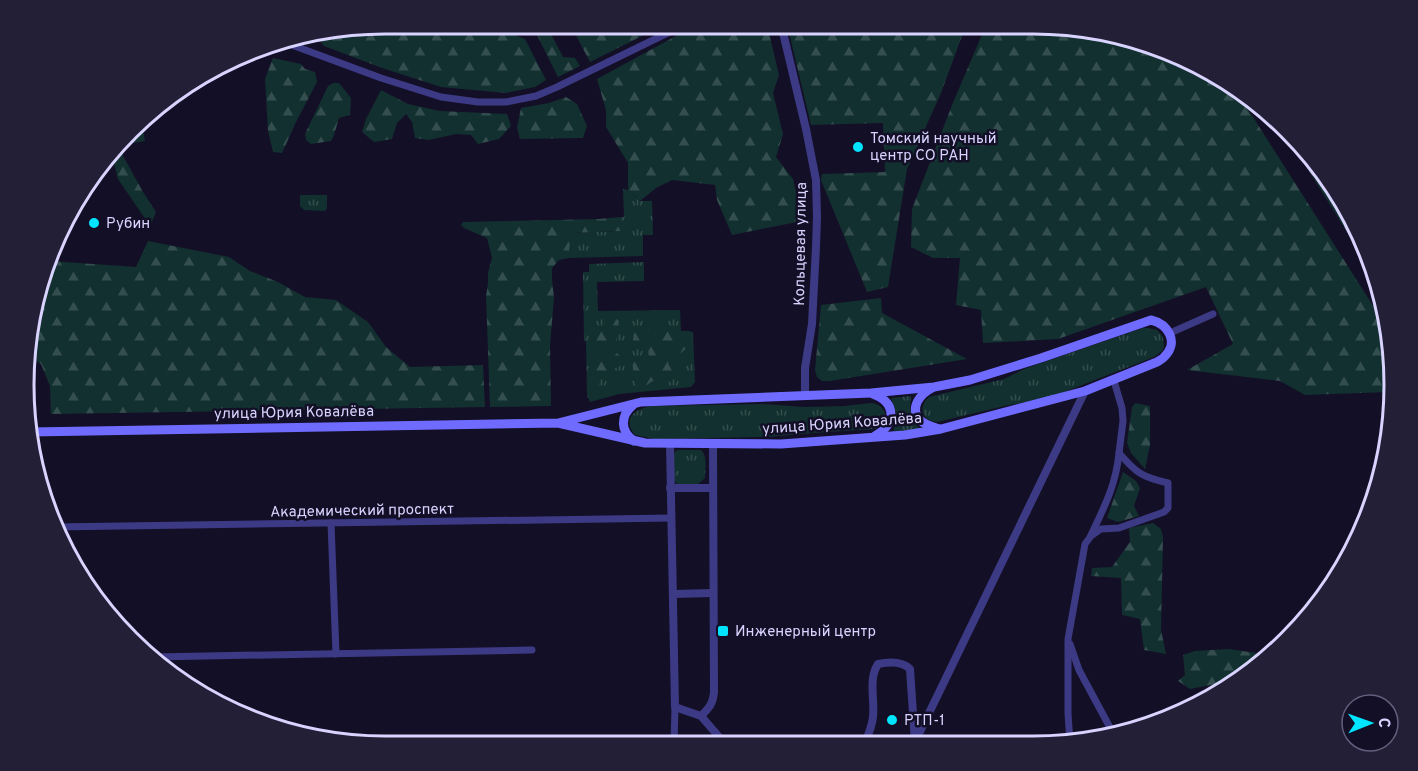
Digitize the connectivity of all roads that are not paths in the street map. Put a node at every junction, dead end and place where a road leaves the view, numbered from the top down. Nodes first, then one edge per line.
1 (666, 34) edge
2 (783, 34) edge
3 (295, 46) edge
4 (1213, 314) dead end
5 (1170, 333) junction
6 (1114, 381) junction
7 (934, 387) junction
8 (1085, 391) junction
9 (871, 393) junction
10 (805, 396) junction
11 (641, 402) junction
12 (558, 423) junction
13 (940, 429) junction
14 (38, 432) edge
15 (873, 437) junction
16 (636, 442) junction
17 (670, 444) junction
18 (712, 444) junction
19 (1119, 453) junction
20 (670, 488) junction
21 (713, 488) junction
22 (671, 518) junction
23 (331, 523) junction
24 (64, 527) edge
25 (1091, 536) junction
26 (713, 593) junction
27 (674, 594) junction
28 (1068, 639) junction
29 (531, 650) dead end
30 (336, 654) junction
31 (163, 657) edge
32 (1067, 670) junction
33 (1079, 670) junction
34 (675, 707) junction
35 (700, 716) junction
36 (1110, 728) edge
37 (1069, 734) edge
38 (674, 736) edge
39 (718, 736) edge
40 (868, 736) edge
41 (914, 736) edge
42 (919, 736) edge

1 - 3 street
2 - 10 street, Кольцевая улица
4 - 5 street
5 - 6 main road, улица Юрия Ковалёва
5 - 7 main road, улица Юрия Ковалёва
6 - 8 main road, улица Юрия Ковалёва
6 - 19 street
7 - 9 main road, улица Юрия Ковалёва
7 - 13 main road
8 - 13 main road, улица Юрия Ковалёва
8 - 42 street
9 - 10 main road, улица Юрия Ковалёва
9 - 15 main road
10 - 11 main road, улица Юрия Ковалёва
11 - 12 main road, улица Юрия Ковалёва
11 - 16 main road
12 - 14 main road, улица Юрия Ковалёва
12 - 16 main road, улица Юрия Ковалёва
13 - 15 main road, улица Юрия Ковалёва
15 - 18 main road, улица Юрия Ковалёва
16 - 17 main road, улица Юрия Ковалёва
17 - 18 main road, улица Юрия Ковалёва
17 - 20 street
18 - 21 street
19 - 25 street
19 - 25 street
20 - 21 street
20 - 22 street
21 - 26 street
22 - 23 street, Академический проспект
22 - 27 street
23 - 24 street, Академический проспект
23 - 30 street
25 - 28 street
26 - 27 street
26 - 35 street
27 - 34 street
28 - 32 street
28 - 33 street
29 - 30 street
30 - 31 street
32 - 33 street
32 - 37 street
33 - 36 street
34 - 35 street
34 - 38 street
35 - 39 street
40 - 41 street

